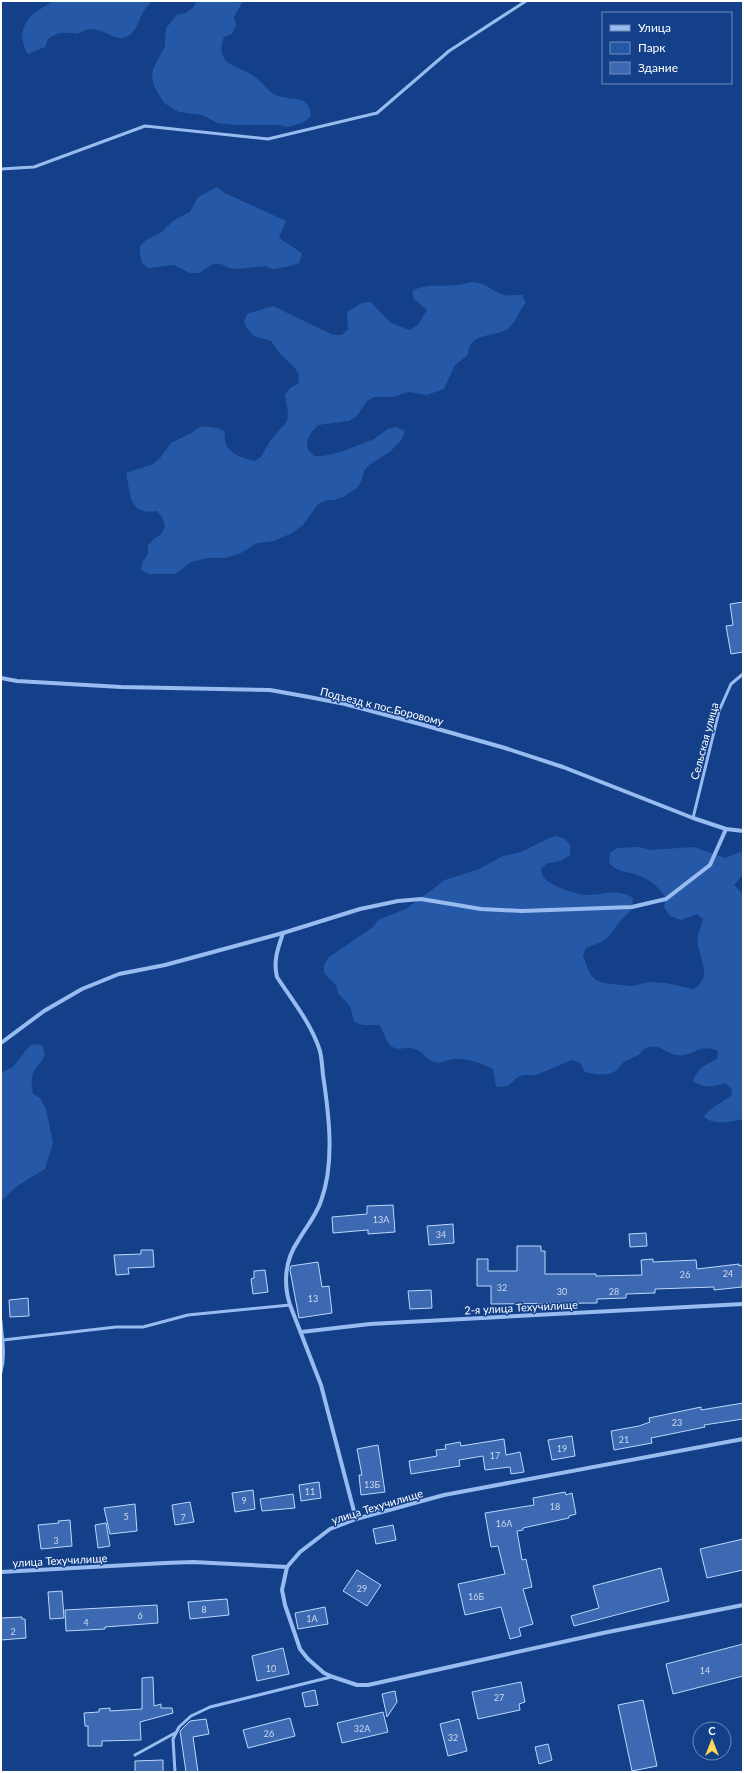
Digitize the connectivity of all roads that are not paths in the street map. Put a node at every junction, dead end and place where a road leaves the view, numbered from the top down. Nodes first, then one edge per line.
1 (526, 1) edge
2 (1, 169) edge
3 (743, 674) edge
4 (1, 678) edge
5 (693, 818) junction
6 (726, 829) junction
7 (743, 831) edge
8 (283, 933) junction
9 (1, 1043) edge
10 (743, 1304) edge
11 (290, 1305) junction
12 (1, 1321) edge
13 (301, 1332) junction
14 (3, 1340) junction
15 (1, 1372) edge
16 (743, 1439) edge
17 (356, 1519) junction
18 (287, 1567) junction
19 (1, 1572) edge
20 (743, 1605) edge
21 (332, 1676) junction
22 (175, 1733) junction
23 (135, 1755) dead end
24 (175, 1772) edge

1 - 2 lane
3 - 5 lane, Сельская улица
4 - 5 street, Подъезд к пос.Боровому
5 - 6 street, Подъезд к пос.Боровому
6 - 7 street, Подъезд к пос.Боровому
6 - 8 street
8 - 9 street
8 - 11 street
10 - 13 street, 2-я улица Техучилище
11 - 13 street
11 - 14 lane
12 - 14 lane
13 - 17 street
14 - 15 lane
16 - 17 street, улица Техучилище
17 - 18 street, улица Техучилище
18 - 19 street, улица Техучилище
18 - 21 street
20 - 21 street
21 - 22 lane
22 - 23 lane
22 - 24 lane

